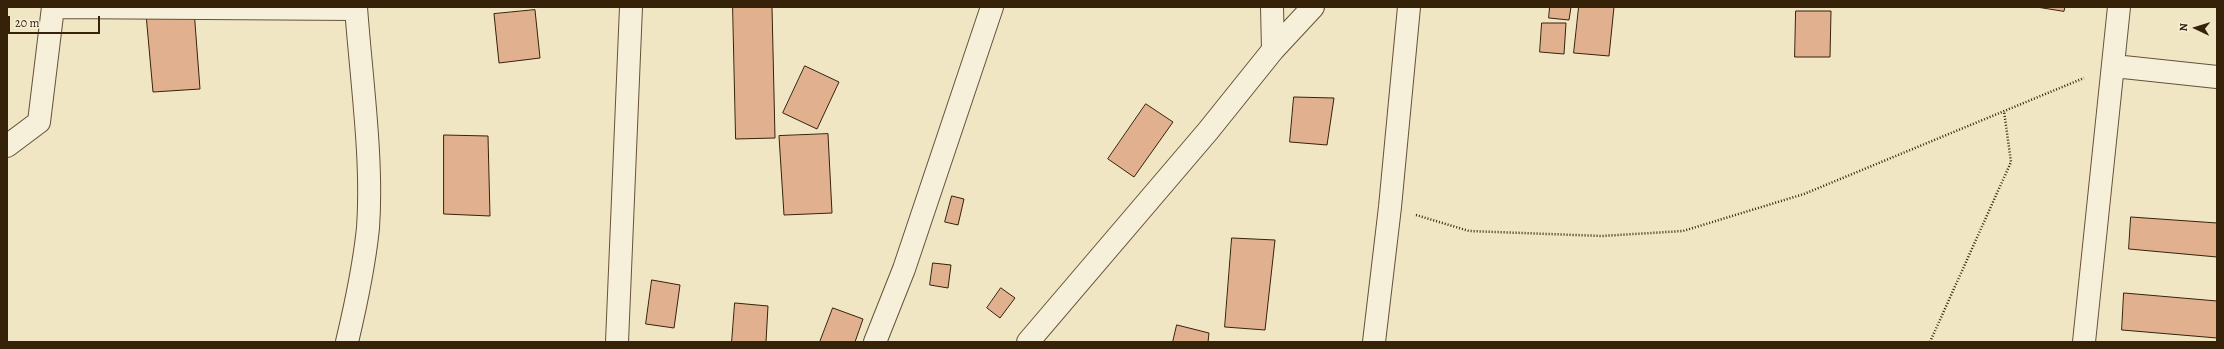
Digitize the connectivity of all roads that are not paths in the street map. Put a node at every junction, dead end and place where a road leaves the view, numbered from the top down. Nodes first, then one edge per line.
1 (631, 7) edge
2 (992, 7) edge
3 (1272, 7) edge
4 (1313, 7) edge
5 (1409, 7) edge
6 (2119, 7) edge
7 (356, 8) edge
8 (1273, 50) junction
9 (2114, 66) junction
10 (2217, 77) edge
11 (7, 146) edge
12 (347, 342) edge
13 (617, 342) edge
14 (875, 342) edge
15 (1028, 342) edge
16 (1374, 342) edge
17 (2084, 342) edge

1 - 13 street
2 - 14 street
3 - 8 street
4 - 8 street
5 - 16 street
6 - 9 street
7 - 11 street
7 - 12 street
8 - 15 street
9 - 10 street
9 - 17 street

